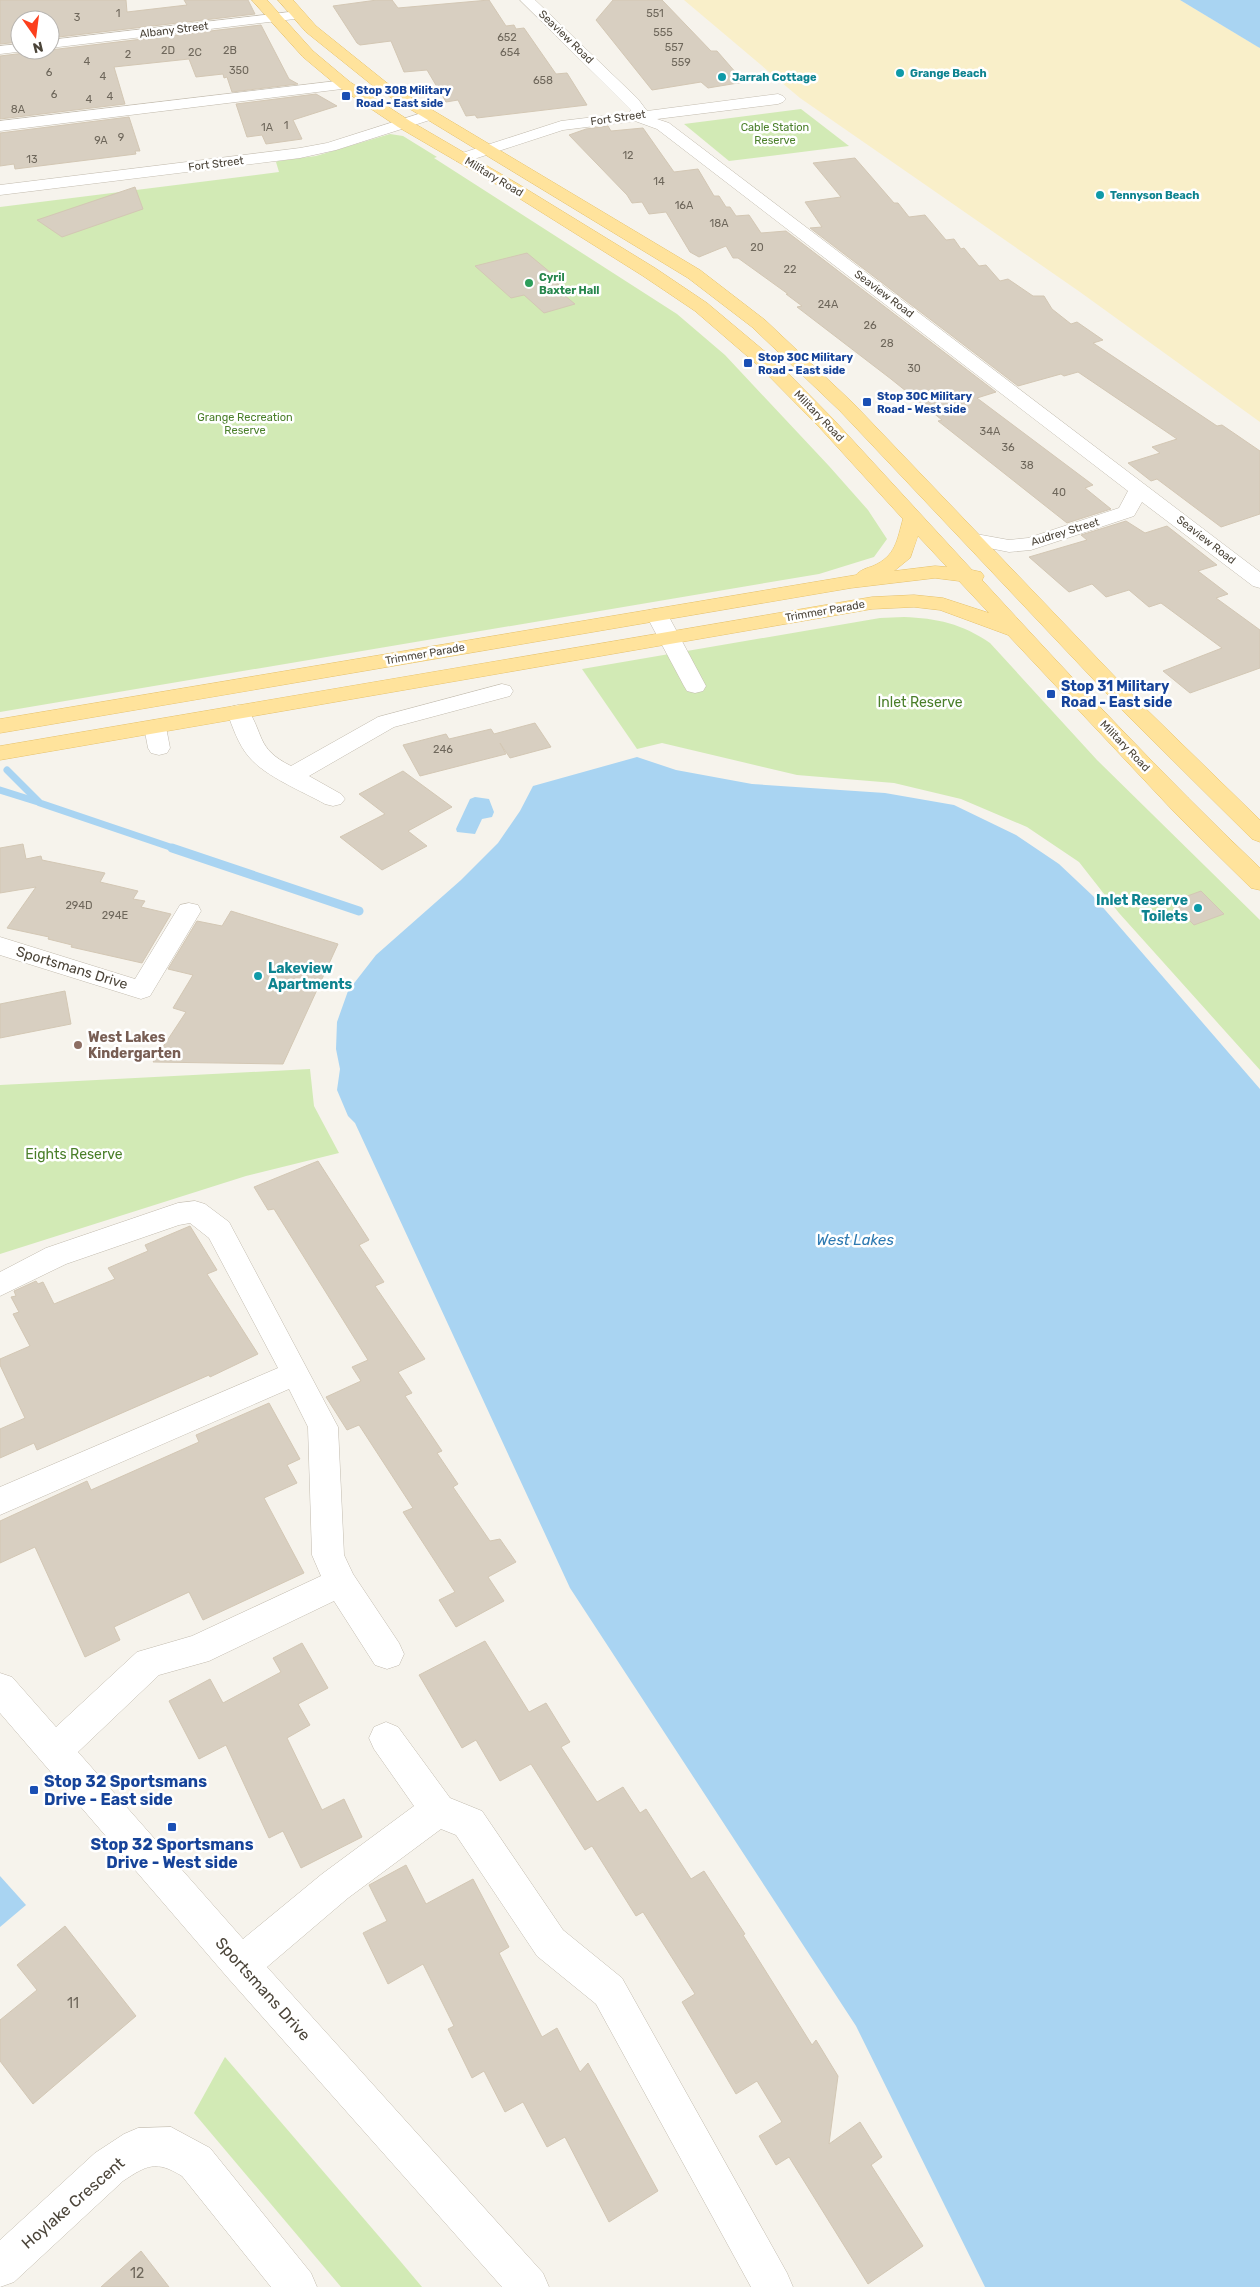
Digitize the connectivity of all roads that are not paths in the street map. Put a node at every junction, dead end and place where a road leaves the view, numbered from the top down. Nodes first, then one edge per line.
1 (259, 0) edge
2 (285, 0) edge
3 (527, 0) edge
4 (298, 15) junction
5 (274, 18) junction
6 (60, 43) edge
7 (344, 85) junction
8 (778, 99) dead end
9 (428, 116) junction
10 (634, 116) junction
11 (404, 124) junction
12 (0, 126) edge
13 (486, 149) junction
14 (462, 158) junction
15 (0, 190) edge
16 (1139, 488) junction
17 (913, 518) junction
18 (956, 521) junction
19 (976, 540) junction
20 (965, 574) junction
21 (851, 582) junction
22 (1260, 582) edge
23 (1026, 596) junction
24 (872, 603) junction
25 (657, 615) junction
26 (1015, 630) junction
27 (669, 638) junction
28 (422, 680) junction
29 (695, 686) dead end
30 (502, 691) dead end
31 (434, 709) junction
32 (238, 712) junction
33 (0, 726) edge
34 (0, 754) edge
35 (292, 776) junction
36 (333, 799) dead end
37 (1260, 834) edge
38 (1260, 882) edge
39 (189, 911) dead end
40 (0, 946) edge
41 (0, 1285) edge
42 (296, 1373) junction
43 (0, 1501) edge
44 (340, 1583) junction
45 (387, 1654) dead end
46 (0, 1688) edge
47 (386, 1738) dead end
48 (54, 1752) junction
49 (438, 1810) junction
50 (241, 1965) junction
51 (0, 2268) edge
52 (296, 2287) edge
53 (529, 2287) edge
54 (773, 2287) edge

1 - 5 main road, Military Road
2 - 4 main road, Military Road
3 - 10 street, Seaview Road
4 - 5 street, Albany Street
4 - 9 main road, Military Road
5 - 6 street, Albany Street
5 - 7 main road, Military Road
7 - 11 main road, Military Road
7 - 12 street
8 - 10 street, Fort Street
9 - 11 street, Fort Street
9 - 13 main road, Military Road
10 - 13 street, Fort Street
10 - 16 street, Seaview Road
11 - 14 main road, Military Road
11 - 15 street, Fort Street
13 - 14 street, Fort Street
13 - 18 main road, Military Road
14 - 17 main road, Military Road
16 - 19 street, Audrey Street
16 - 22 street, Seaview Road
17 - 20 main road, Military Road
17 - 21 main road, Trimmer Parade
18 - 19 main road, Military Road
18 - 20 main road
19 - 23 main road, Military Road
20 - 21 main road, Trimmer Parade
20 - 23 main road, Trimmer Parade
20 - 24 main road, Trimmer Parade
20 - 26 main road, Military Road
21 - 25 main road, Trimmer Parade
23 - 37 main road, Military Road
24 - 26 main road, Trimmer Parade
24 - 27 main road, Trimmer Parade
25 - 27 street
25 - 33 main road, Trimmer Parade
26 - 38 main road, Military Road
27 - 28 main road, Trimmer Parade
27 - 29 street
28 - 31 street, Trimmer Parade
28 - 32 main road, Trimmer Parade
30 - 31 street
31 - 35 street
32 - 34 main road, Trimmer Parade
32 - 35 street
35 - 36 street
39 - 40 street, Sportsmans Drive
41 - 42 street
42 - 43 street
42 - 44 street
44 - 45 street
44 - 48 street
46 - 48 street, Sportsmans Drive
47 - 49 street
48 - 50 street, Sportsmans Drive
49 - 50 street
49 - 54 street
50 - 53 street, Sportsmans Drive
51 - 52 street, Hoylake Crescent

